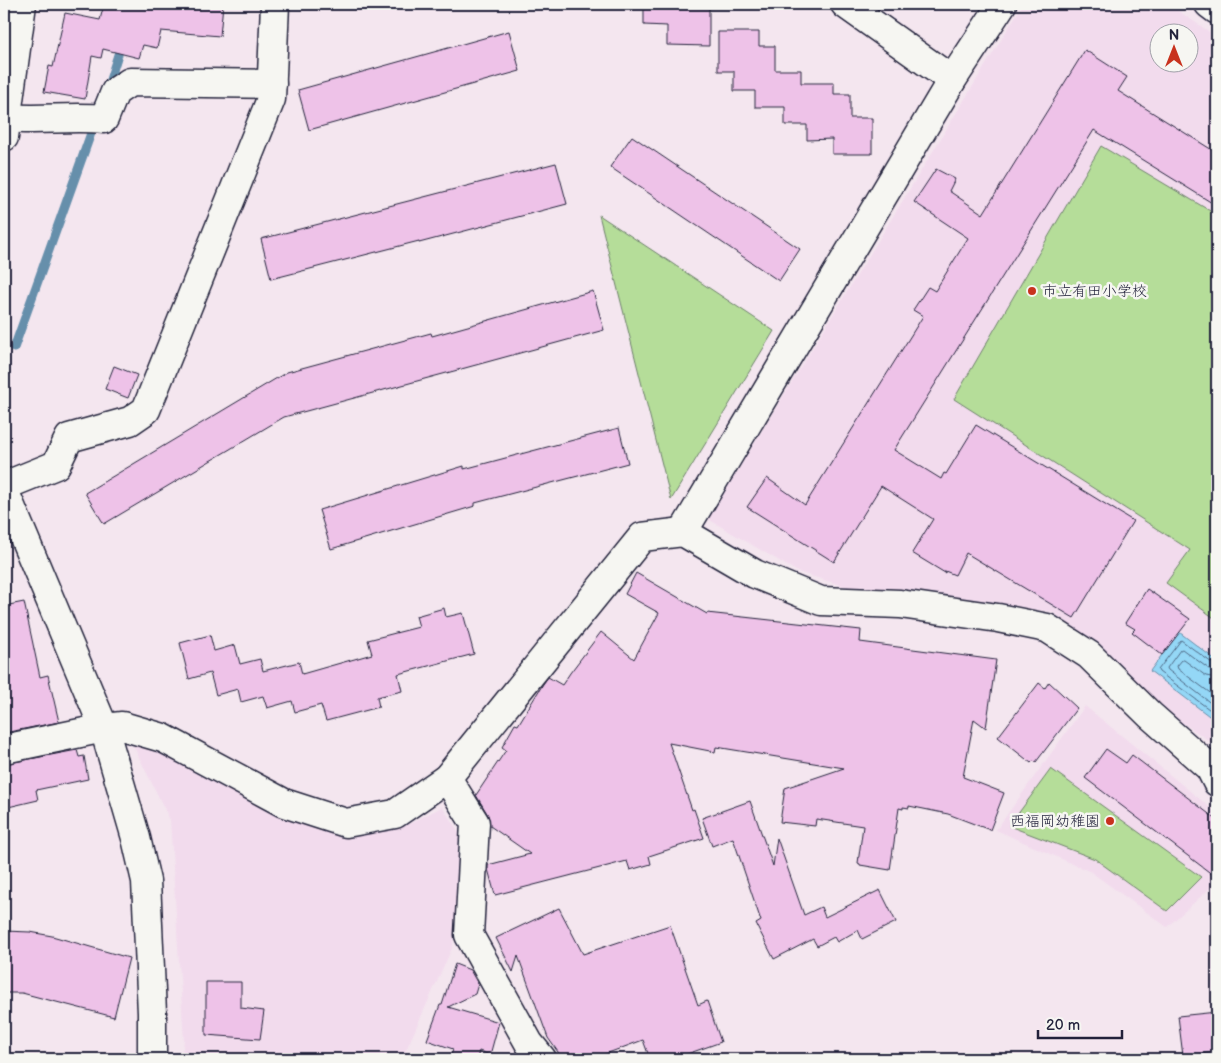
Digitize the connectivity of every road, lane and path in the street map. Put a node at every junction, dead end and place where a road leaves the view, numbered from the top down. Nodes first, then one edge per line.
1 (22, 4) edge
2 (275, 4) edge
3 (845, 4) edge
4 (1002, 4) edge
5 (1209, 4) edge
6 (1217, 9) edge
7 (952, 80) junction
8 (272, 84) junction
9 (5, 128) edge
10 (4, 488) edge
11 (683, 532) junction
12 (13, 539) edge
13 (104, 728) junction
14 (4, 749) edge
15 (1215, 774) edge
16 (447, 778) junction
17 (528, 1054) edge
18 (152, 1059) edge

1 - 9 street
2 - 8 street
3 - 7 street
4 - 7 street
5 - 6 street
7 - 11 street
8 - 9 street
8 - 10 street
10 - 12 street
11 - 15 street
11 - 16 street
12 - 13 street
13 - 14 street
13 - 16 street
13 - 18 street
16 - 17 street

